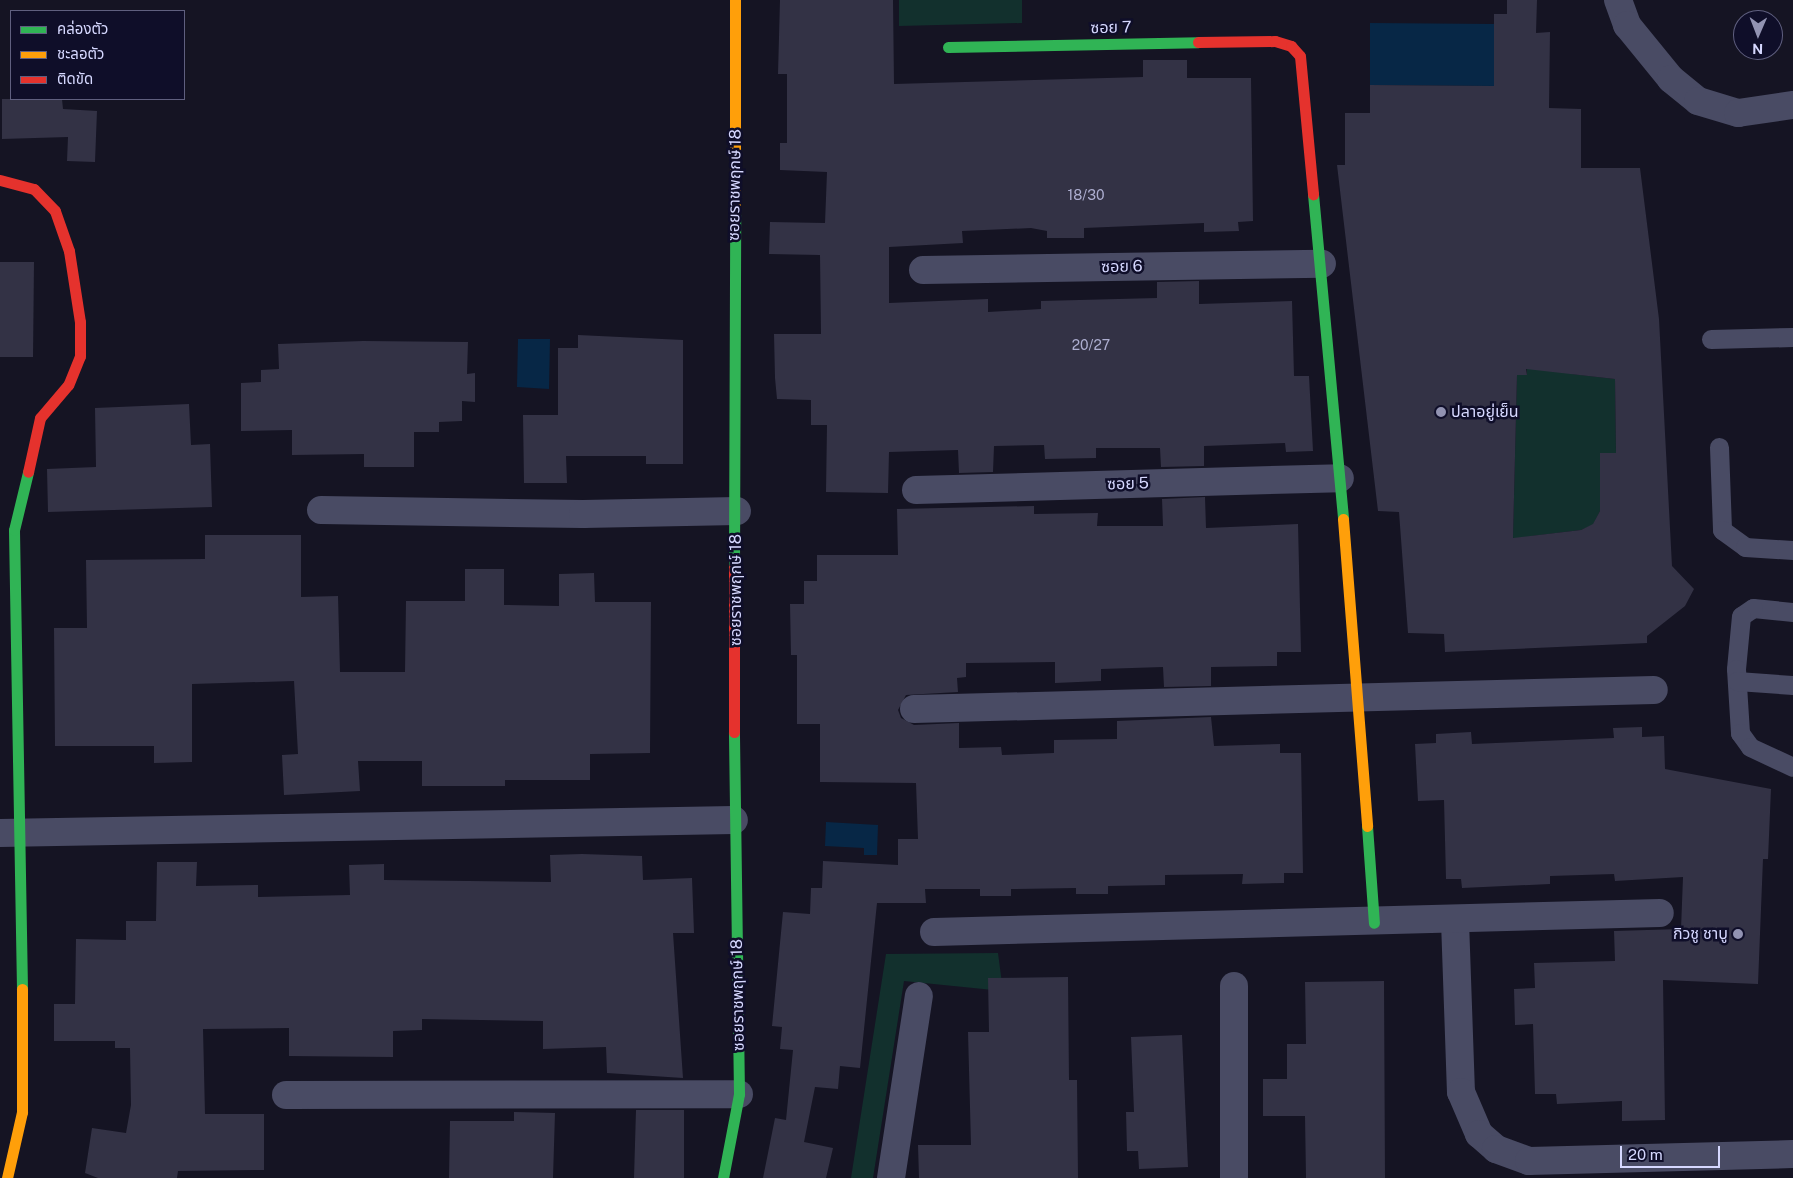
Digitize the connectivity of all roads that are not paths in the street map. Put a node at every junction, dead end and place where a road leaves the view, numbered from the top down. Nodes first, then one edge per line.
1 (735, 0) edge
2 (1618, 0) edge
3 (948, 47) dead end
4 (1793, 105) edge
5 (0, 180) edge
6 (1322, 264) junction
7 (923, 270) dead end
8 (1793, 337) edge
9 (1711, 339) dead end
10 (1719, 447) dead end
11 (1340, 478) junction
12 (916, 490) dead end
13 (321, 510) dead end
14 (737, 511) junction
15 (7, 530) edge
16 (1793, 550) edge
17 (1793, 612) edge
18 (1737, 681) junction
19 (1793, 685) edge
20 (1654, 690) dead end
21 (1358, 699) junction
22 (914, 709) dead end
23 (1793, 767) edge
24 (734, 820) junction
25 (9, 832) edge
26 (1660, 913) dead end
27 (1455, 921) junction
28 (1374, 923) junction
29 (934, 932) dead end
30 (1234, 986) dead end
31 (919, 996) dead end
32 (739, 1094) junction
33 (286, 1095) dead end
34 (1793, 1154) edge
35 (6, 1178) edge
36 (723, 1178) edge
37 (891, 1178) edge
38 (1234, 1178) edge

1 - 14 street, ซอยราชพฤกษ์ 18
2 - 4 street
3 - 6 street, ซอย 7
5 - 15 street
6 - 7 street, ซอย 6
6 - 11 street
8 - 9 lane
10 - 16 lane
11 - 12 street, ซอย 5
11 - 21 street
13 - 14 street
14 - 24 street, ซอยราชพฤกษ์ 18
15 - 25 street
17 - 18 lane
18 - 19 lane
18 - 23 lane
20 - 21 street
21 - 22 street
21 - 28 street
24 - 25 street
24 - 32 street, ซอยราชพฤกษ์ 18
25 - 35 street
26 - 27 street
27 - 28 street
27 - 34 street
28 - 29 street
30 - 38 street
31 - 37 street
32 - 33 street
32 - 36 street, ซอยราชพฤกษ์ 18

